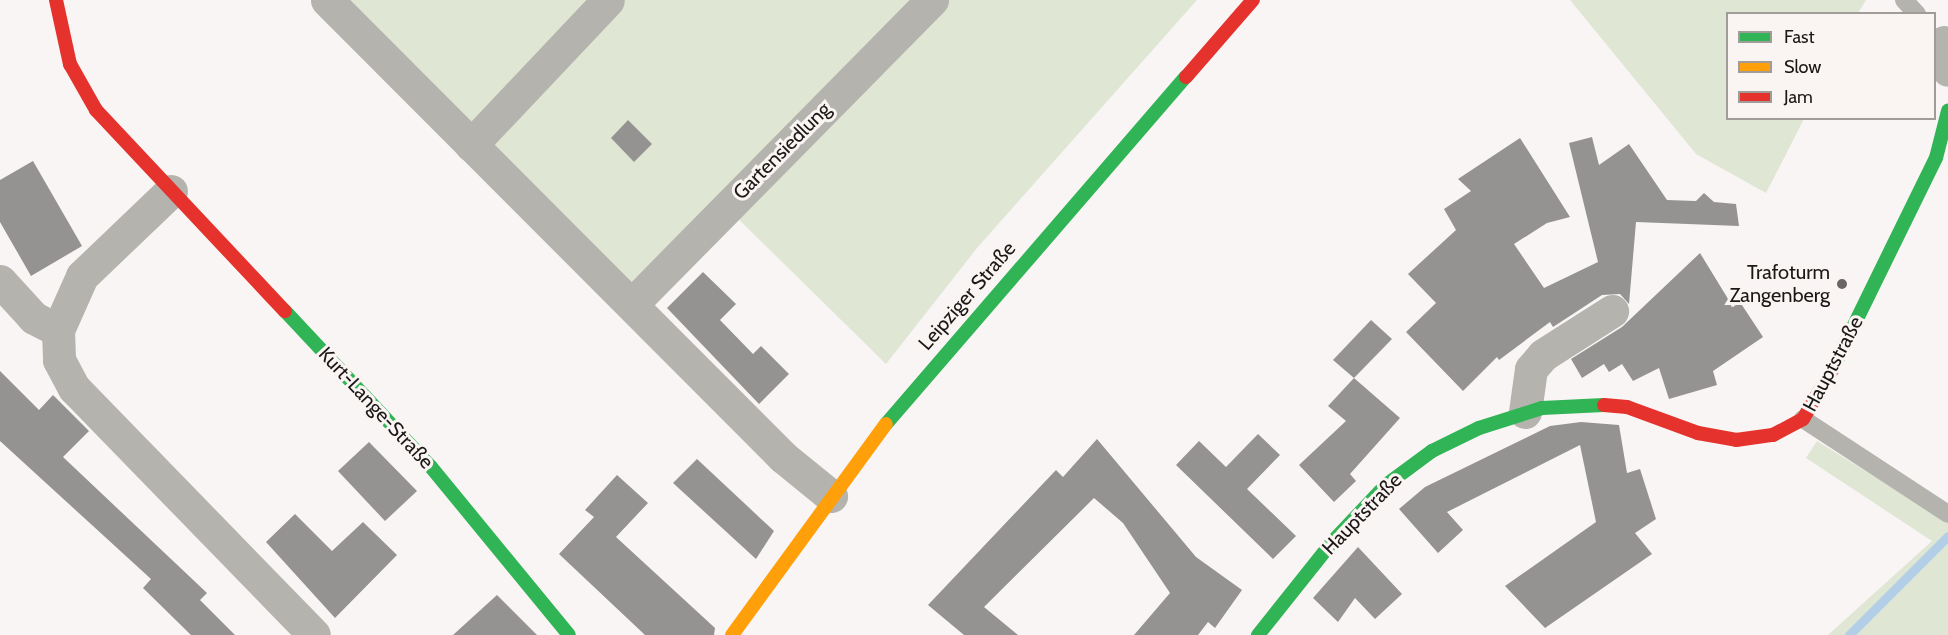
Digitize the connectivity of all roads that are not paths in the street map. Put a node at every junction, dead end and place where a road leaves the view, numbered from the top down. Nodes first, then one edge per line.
1 (56, 0) edge
2 (327, 0) edge
3 (608, 0) edge
4 (932, 0) edge
5 (1253, 0) edge
6 (1904, 0) edge
7 (1915, 12) edge
8 (1948, 111) edge
9 (471, 145) junction
10 (171, 191) junction
11 (0, 281) edge
12 (633, 303) junction
13 (1612, 311) dead end
14 (58, 330) junction
15 (1526, 412) junction
16 (1803, 419) junction
17 (831, 496) junction
18 (1948, 514) edge
19 (314, 635) edge
20 (569, 635) edge
21 (732, 635) edge
22 (1258, 635) edge

1 - 10 street, Kurt-Lange-Straße
2 - 9 street
3 - 9 street
4 - 12 street, Gartensiedlung
5 - 17 street, Leipziger Straße
6 - 7 lane
8 - 16 street, Hauptstraße
9 - 12 street
10 - 14 street
10 - 20 street, Kurt-Lange-Straße
11 - 14 street
12 - 17 street
13 - 15 street
14 - 19 street
15 - 16 street, Hauptstraße
15 - 22 street, Hauptstraße
16 - 18 lane
17 - 21 street, Leipziger Straße

